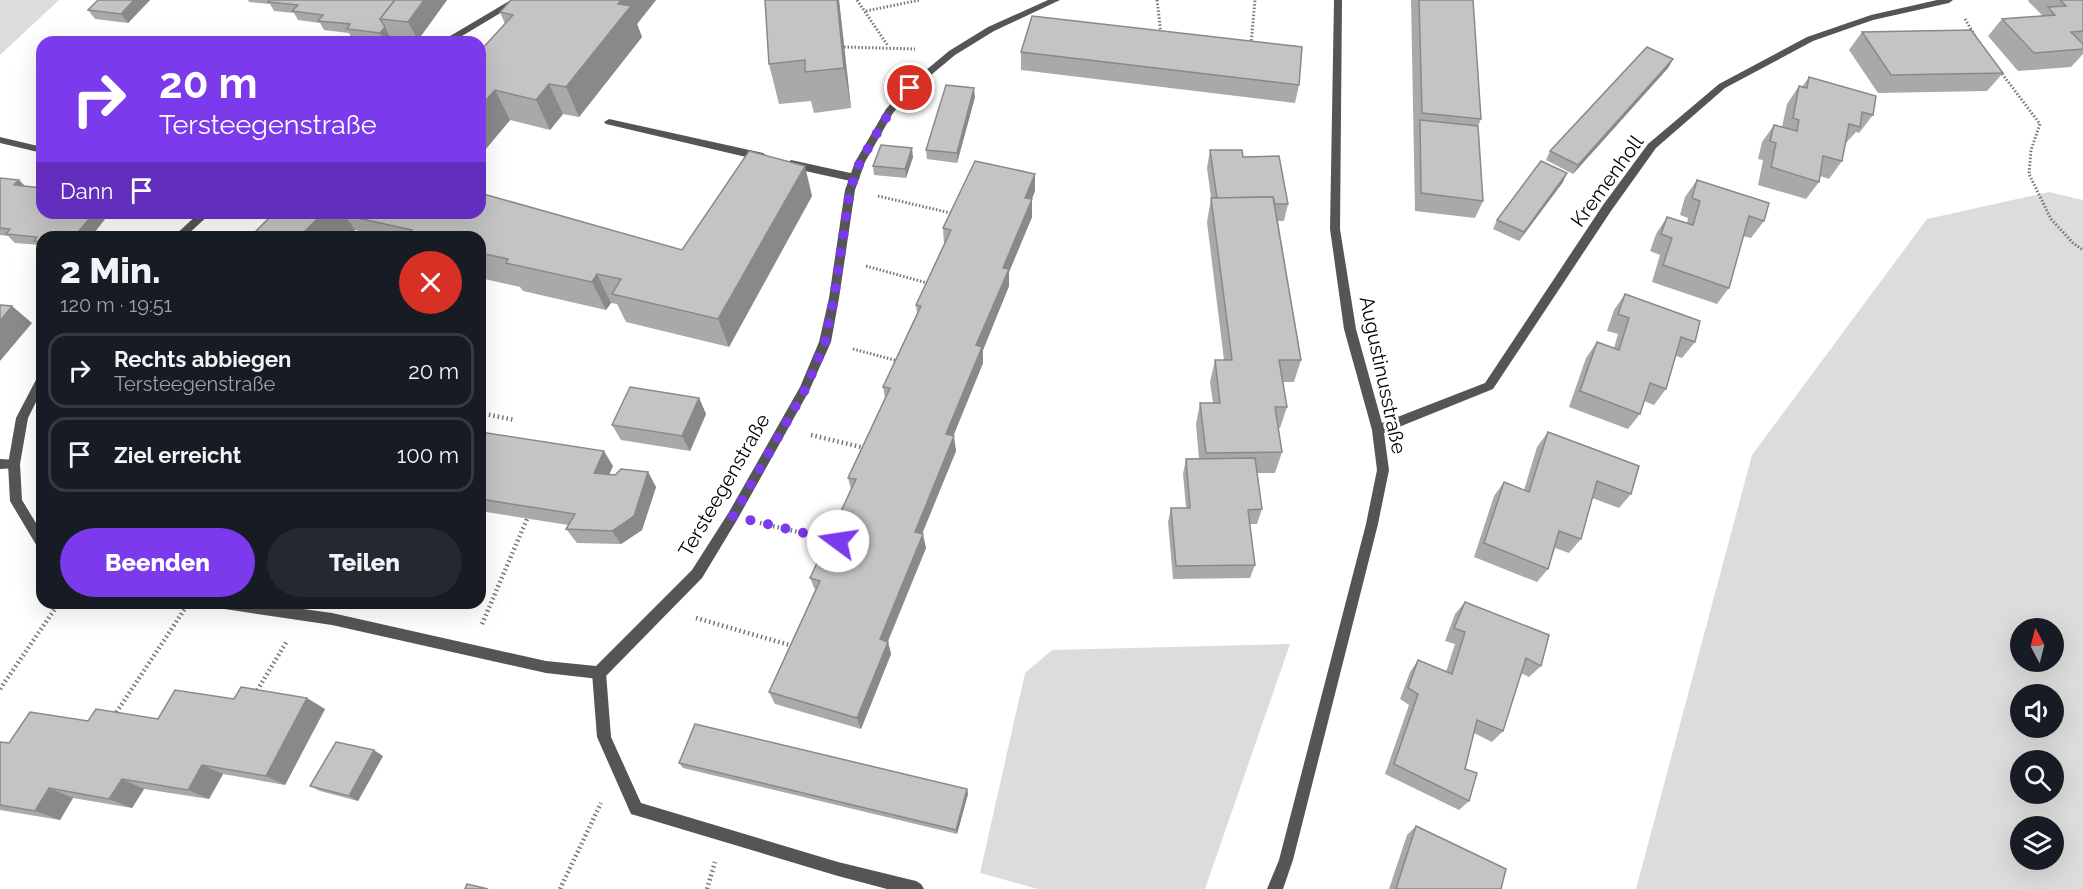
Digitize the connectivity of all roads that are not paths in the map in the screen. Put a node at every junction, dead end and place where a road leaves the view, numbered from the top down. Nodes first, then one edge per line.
1 (518, 0) edge
2 (1056, 0) edge
3 (1338, 0) edge
4 (1949, 0) edge
5 (455, 36) edge
6 (609, 122) dead end
7 (0, 140) edge
8 (36, 149) edge
9 (769, 159) edge
10 (781, 161) edge
11 (855, 178) junction
12 (199, 219) edge
13 (185, 231) edge
14 (36, 391) edge
15 (1378, 430) junction
16 (0, 464) edge
17 (14, 464) junction
18 (36, 534) edge
19 (260, 609) edge
20 (599, 673) junction
21 (916, 889) edge
22 (1275, 889) edge

1 - 5 street
2 - 11 street, Tersteegenstraße
3 - 15 street, Augustinusstraße
4 - 15 street, Kremenholl
6 - 9 street
7 - 8 street
10 - 11 street
11 - 20 street, Tersteegenstraße
12 - 13 street
14 - 17 street
15 - 22 street, Augustinusstraße
16 - 17 street
17 - 18 street
19 - 20 street
20 - 21 street

